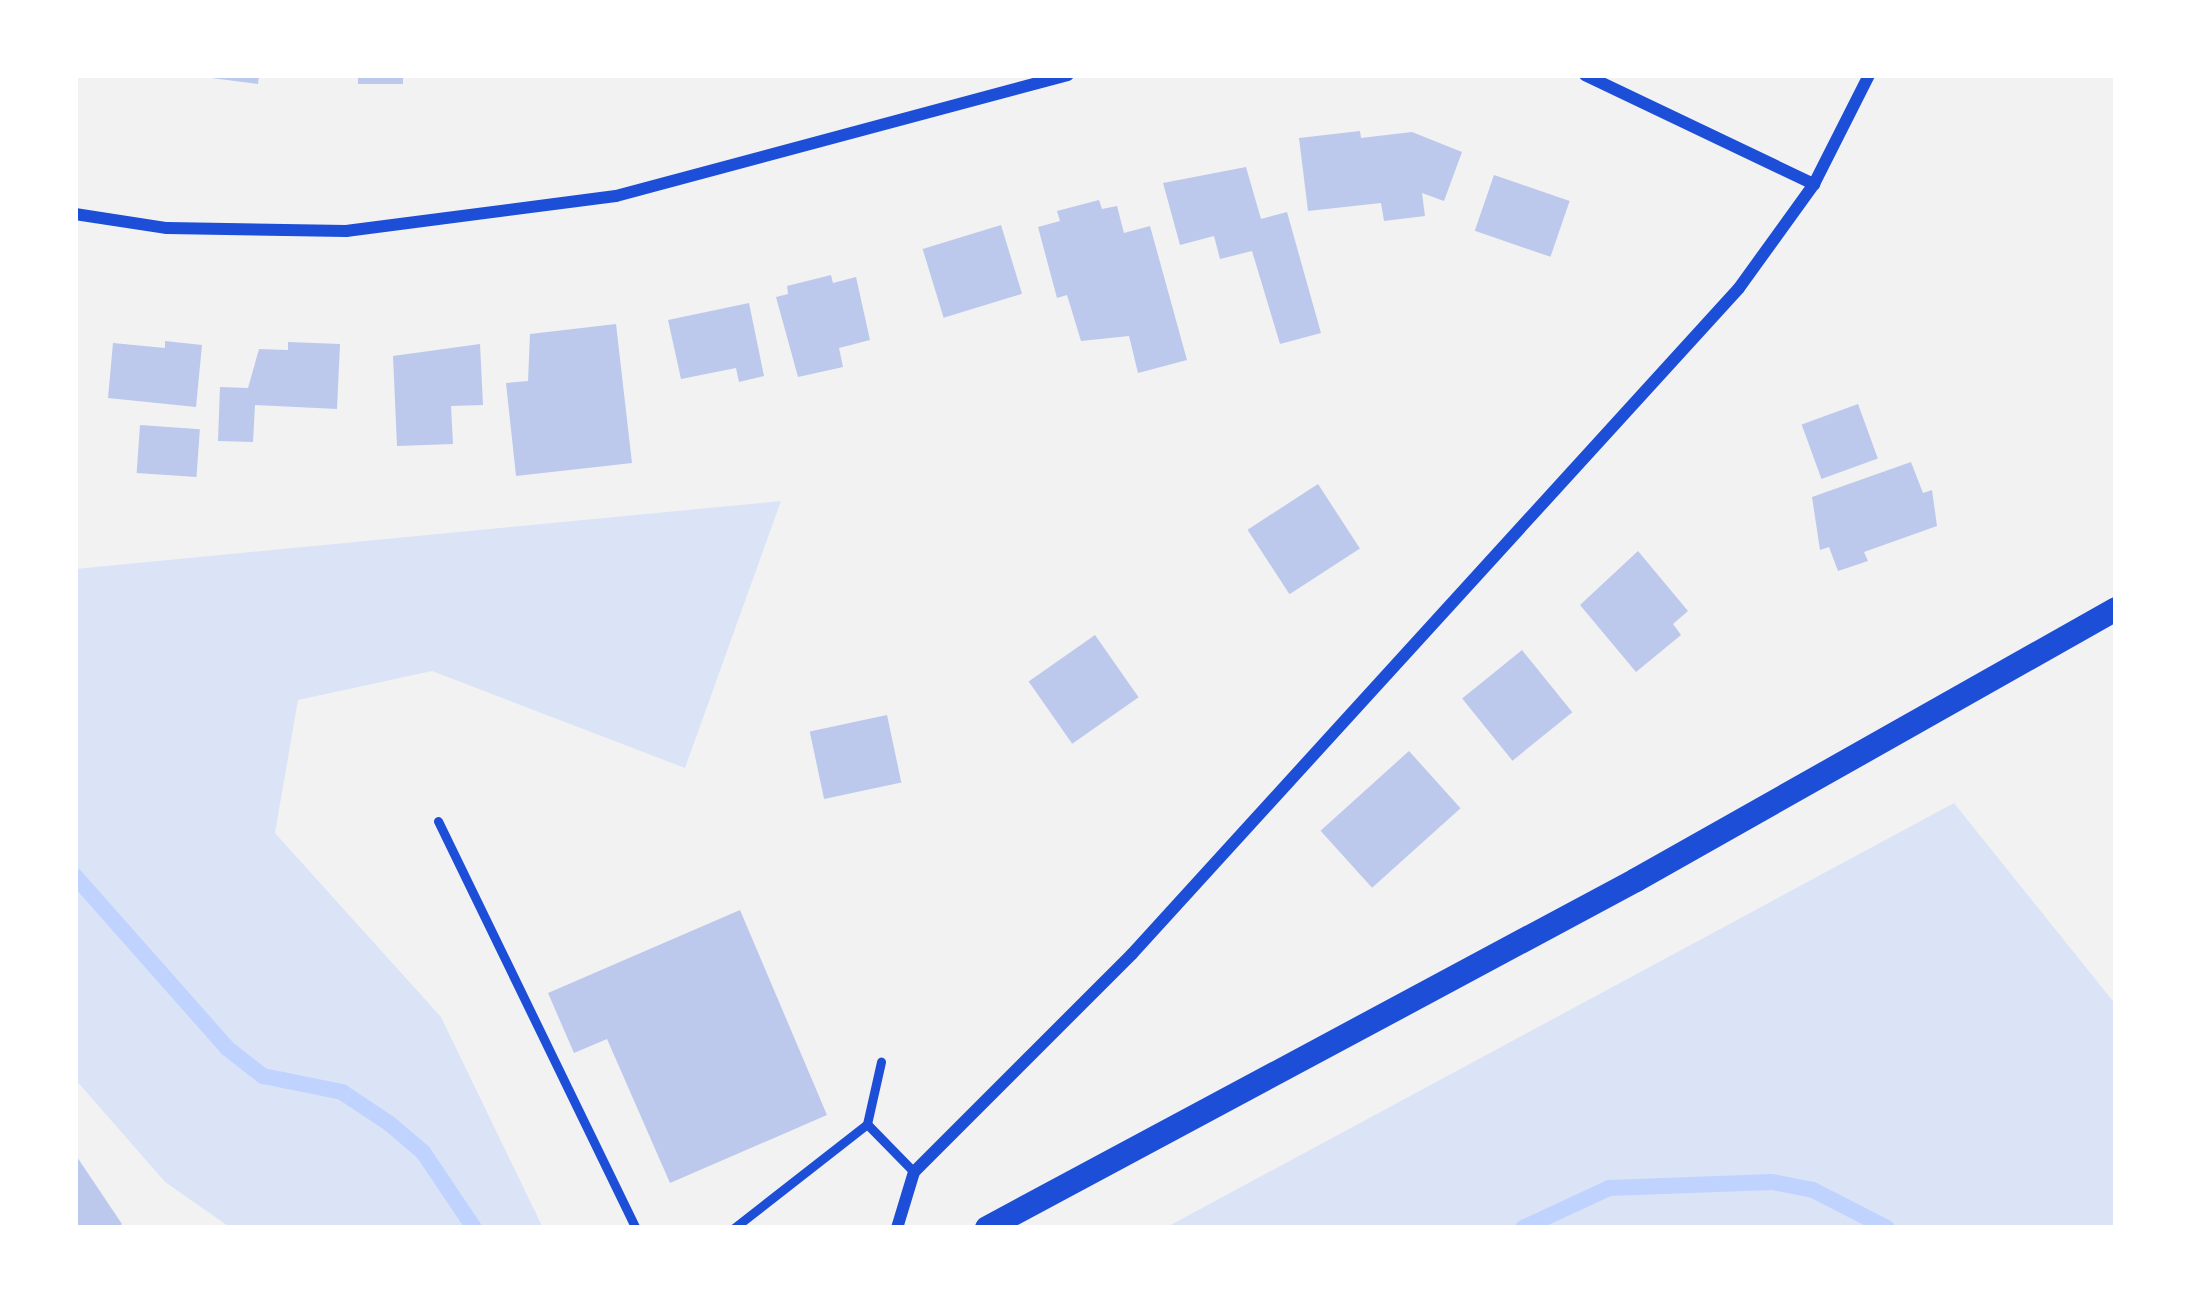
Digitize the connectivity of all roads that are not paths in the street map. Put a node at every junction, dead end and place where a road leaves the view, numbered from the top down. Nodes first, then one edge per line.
1 (1068, 75) edge
2 (1585, 75) edge
3 (1869, 75) edge
4 (1814, 184) junction
5 (75, 214) edge
6 (2116, 609) edge
7 (438, 820) dead end
8 (881, 1062) dead end
9 (867, 1124) junction
10 (914, 1172) junction
11 (636, 1228) edge
12 (734, 1228) edge
13 (897, 1228) edge
14 (987, 1228) edge

1 - 5 street
2 - 4 street
3 - 4 street
4 - 10 street
6 - 14 main road
7 - 11 lane
8 - 9 lane
9 - 10 lane
9 - 12 lane
10 - 13 street

